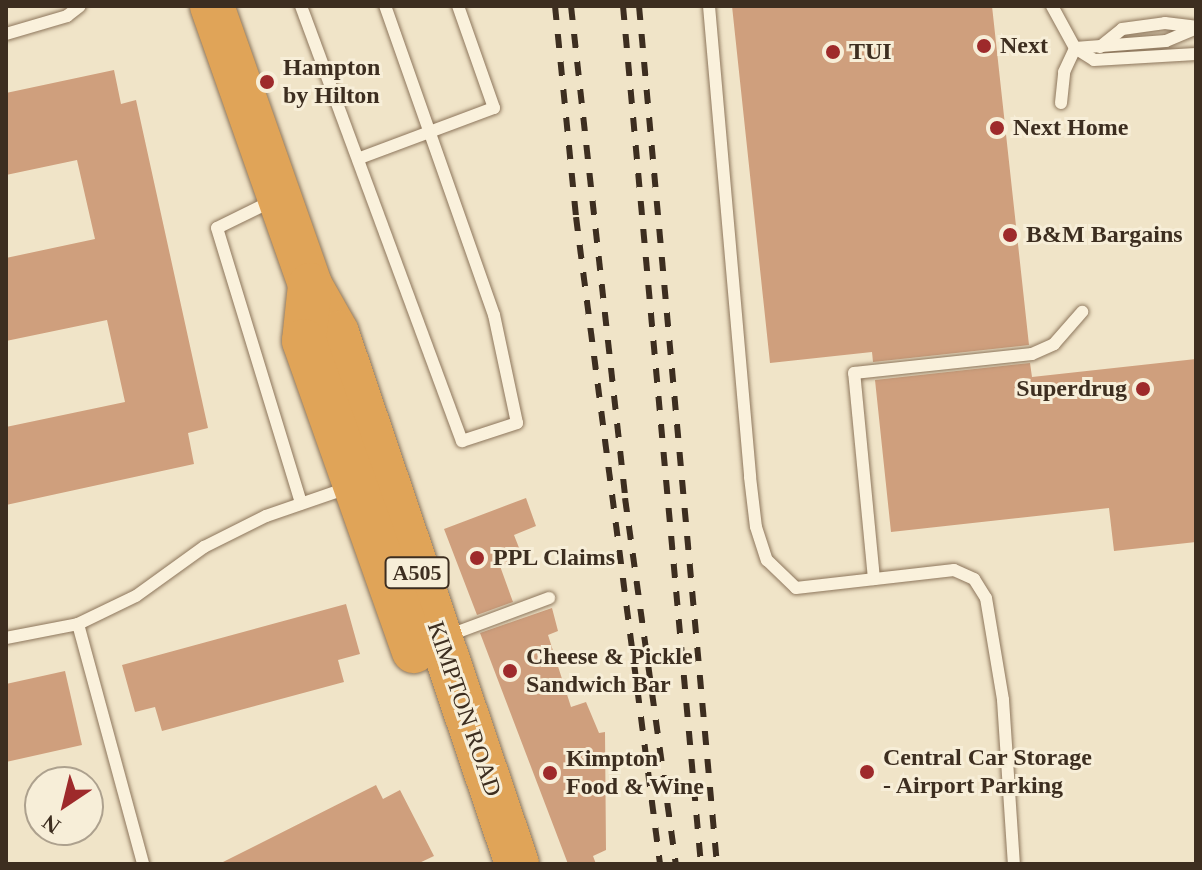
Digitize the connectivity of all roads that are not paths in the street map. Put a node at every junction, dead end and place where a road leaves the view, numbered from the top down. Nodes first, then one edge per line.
1 (80, 6) edge
2 (212, 6) edge
3 (301, 6) edge
4 (385, 6) edge
5 (458, 6) edge
6 (709, 6) edge
7 (1052, 6) edge
8 (1196, 28) edge
9 (6, 34) edge
10 (1075, 48) junction
11 (1196, 54) edge
12 (1061, 103) dead end
13 (429, 132) junction
14 (360, 158) junction
15 (279, 198) junction
16 (1082, 312) dead end
17 (367, 482) junction
18 (301, 503) junction
19 (874, 579) junction
20 (549, 598) dead end
21 (78, 624) junction
22 (6, 638) edge
23 (440, 638) junction
24 (143, 864) edge
25 (490, 864) edge
26 (517, 864) edge
27 (1014, 864) edge

1 - 9 lane
2 - 15 highway, KIMPTON ROAD / A505
3 - 14 lane
4 - 13 lane
5 - 13 lane
6 - 19 lane
7 - 10 lane
8 - 10 lane
10 - 11 lane
10 - 12 lane
13 - 14 lane
13 - 14 lane
15 - 17 highway, KIMPTON ROAD / A505
15 - 18 lane
16 - 19 lane
17 - 18 lane
17 - 23 highway, KIMPTON ROAD / A505
17 - 25 highway, KIMPTON ROAD / A505
18 - 21 lane
19 - 27 lane
20 - 23 lane
21 - 22 lane
21 - 24 lane
23 - 26 highway, KIMPTON ROAD / A505

